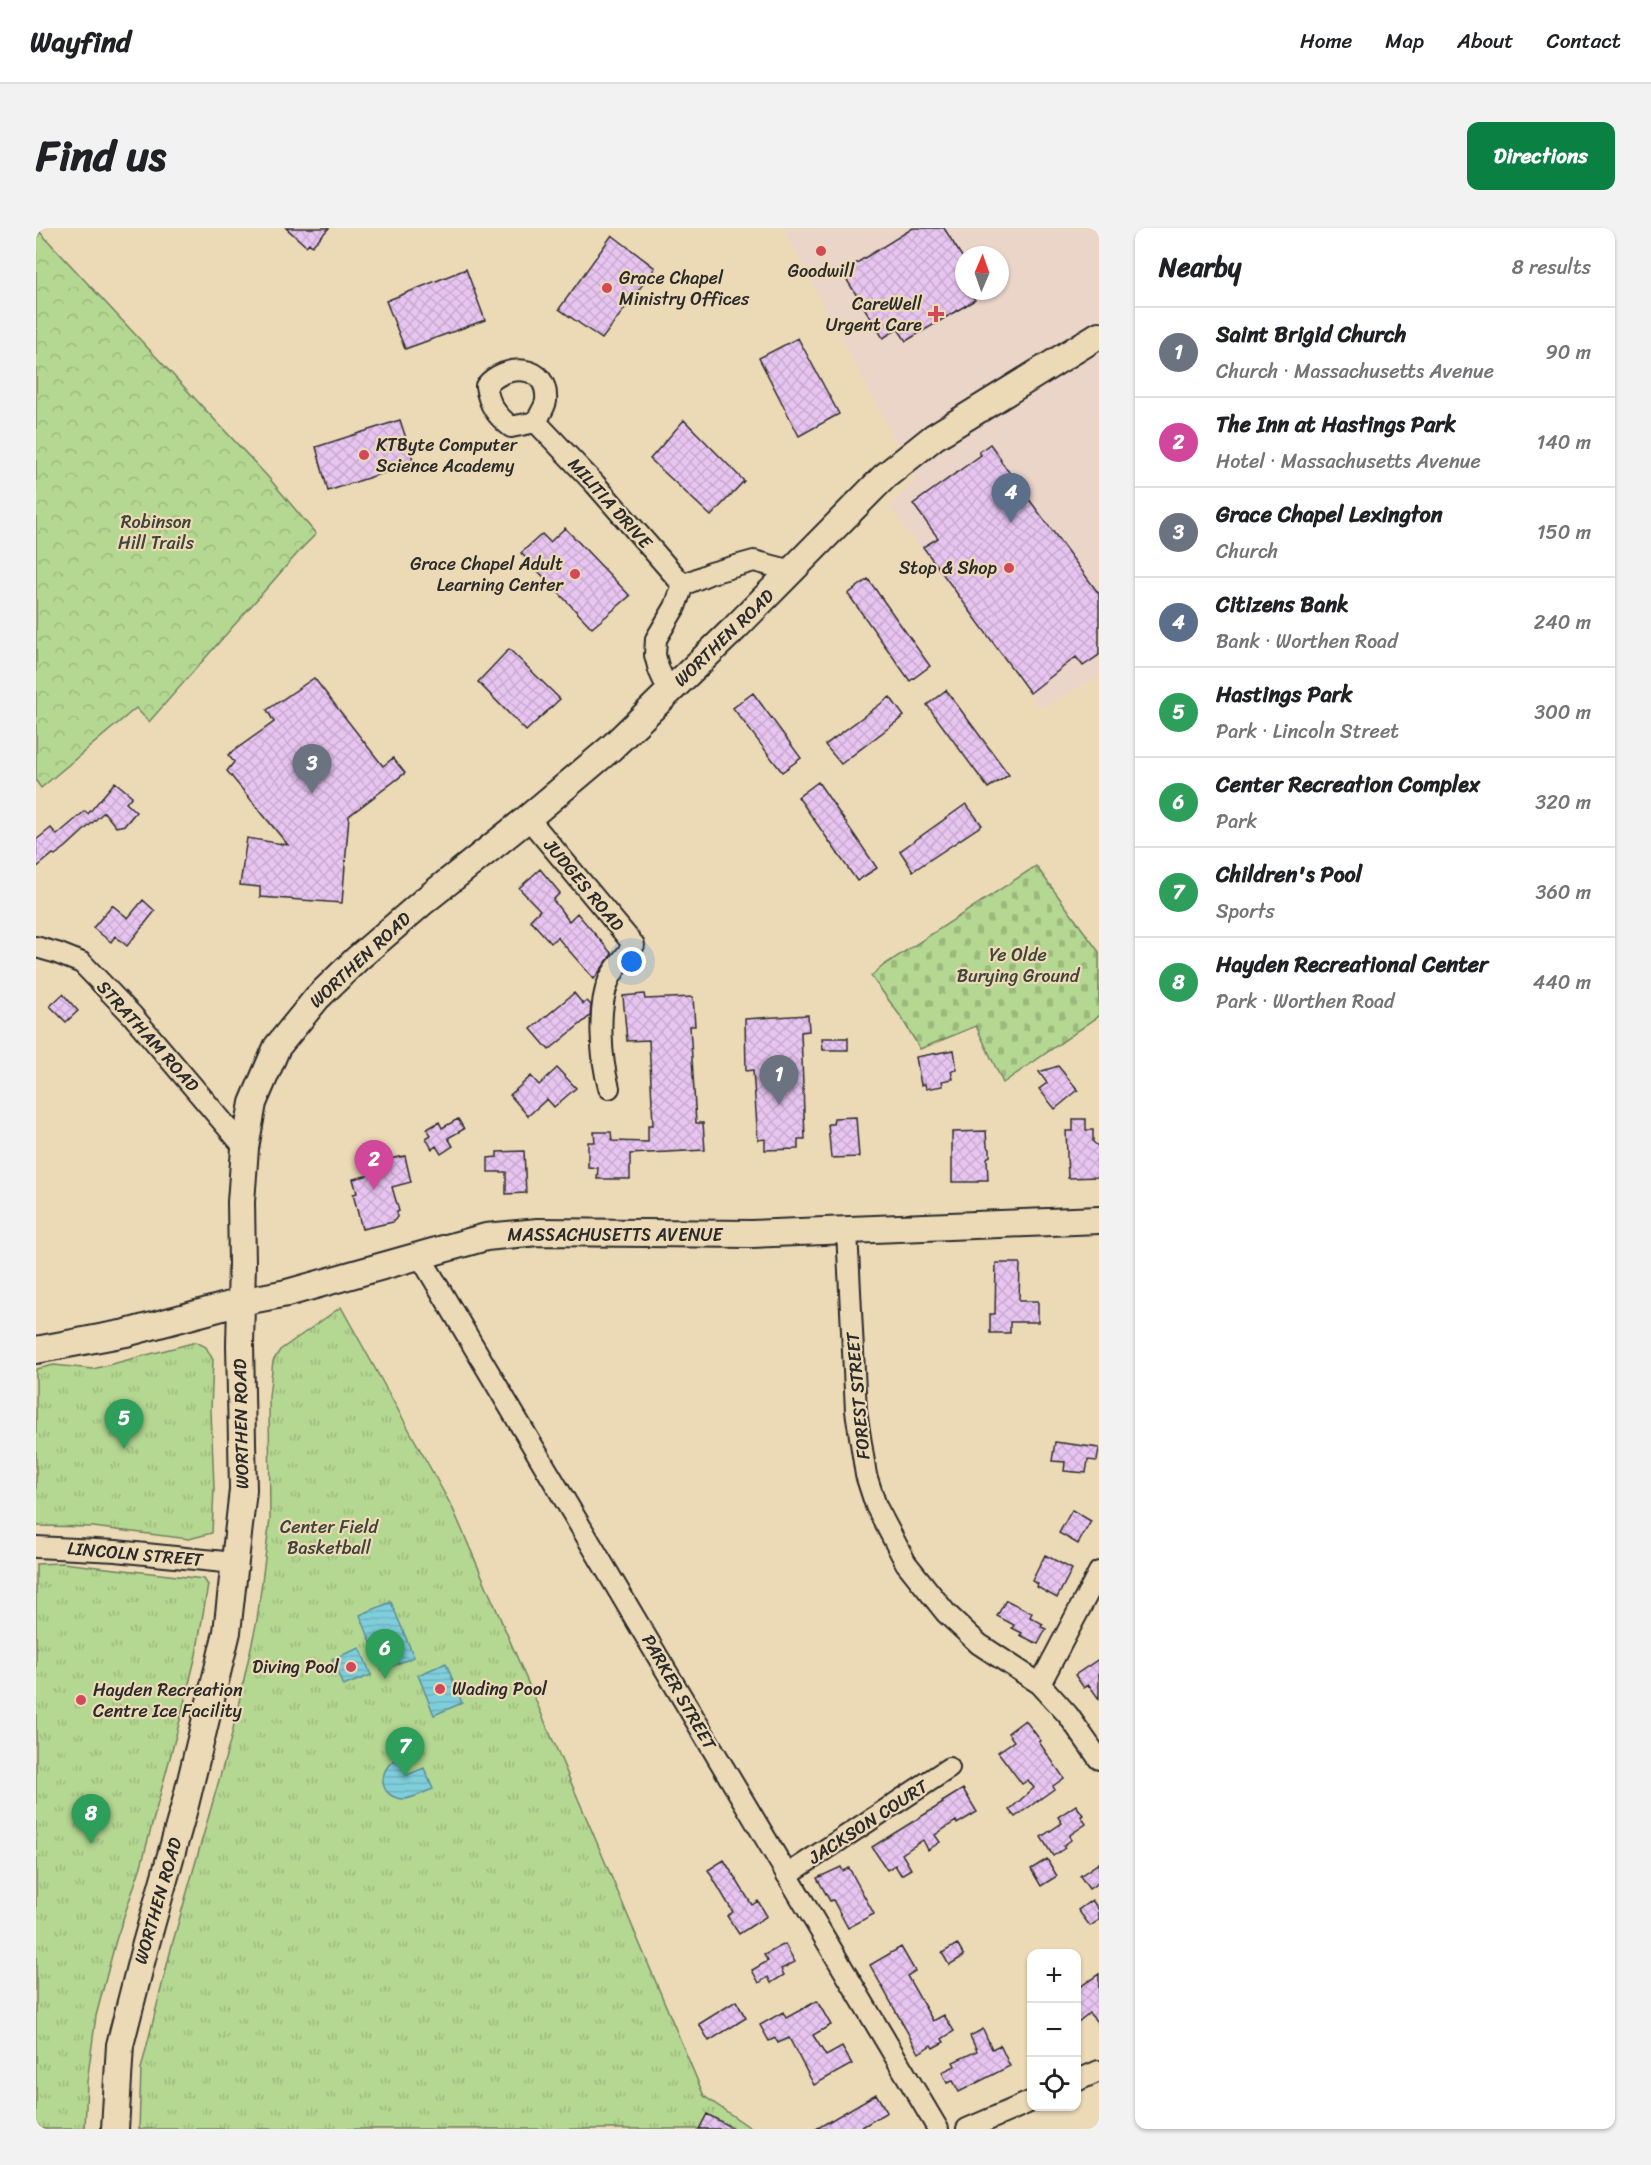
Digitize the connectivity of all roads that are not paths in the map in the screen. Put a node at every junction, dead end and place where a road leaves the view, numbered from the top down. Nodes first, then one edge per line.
1 (1099, 335) edge
2 (536, 422) dead end
3 (792, 571) junction
4 (683, 585) junction
5 (669, 692) junction
6 (528, 818) junction
7 (36, 947) edge
8 (609, 1088) dead end
9 (245, 1148) junction
10 (1099, 1220) edge
11 (847, 1231) junction
12 (420, 1256) junction
13 (241, 1302) junction
14 (36, 1350) edge
15 (36, 1547) edge
16 (234, 1563) junction
17 (1099, 1572) edge
18 (1040, 1684) junction
19 (1099, 1759) edge
20 (949, 1768) dead end
21 (787, 1875) junction
22 (1099, 2071) edge
23 (1081, 2079) edge
24 (1027, 2103) edge
25 (114, 2129) edge
26 (938, 2129) edge
27 (968, 2129) edge

1 - 3 main road, WORTHEN ROAD
2 - 4 street, MILITIA DRIVE
3 - 4 street
3 - 5 main road, WORTHEN ROAD
4 - 5 street
5 - 6 main road, WORTHEN ROAD
6 - 8 street, JUDGES ROAD
6 - 9 main road, WORTHEN ROAD
7 - 9 street, STRATHAM ROAD
9 - 13 main road, WORTHEN ROAD
10 - 11 main road, MASSACHUSETTS AVENUE
11 - 12 main road, MASSACHUSETTS AVENUE
11 - 18 street, FOREST STREET
12 - 13 main road, MASSACHUSETTS AVENUE
12 - 21 street, PARKER STREET
13 - 14 main road, MASSACHUSETTS AVENUE
13 - 16 main road, WORTHEN ROAD
15 - 16 street, LINCOLN STREET
16 - 25 main road, WORTHEN ROAD
17 - 18 street
18 - 19 street, FOREST STREET
20 - 21 street, JACKSON COURT
21 - 26 street, PARKER STREET
22 - 23 street
24 - 27 street

